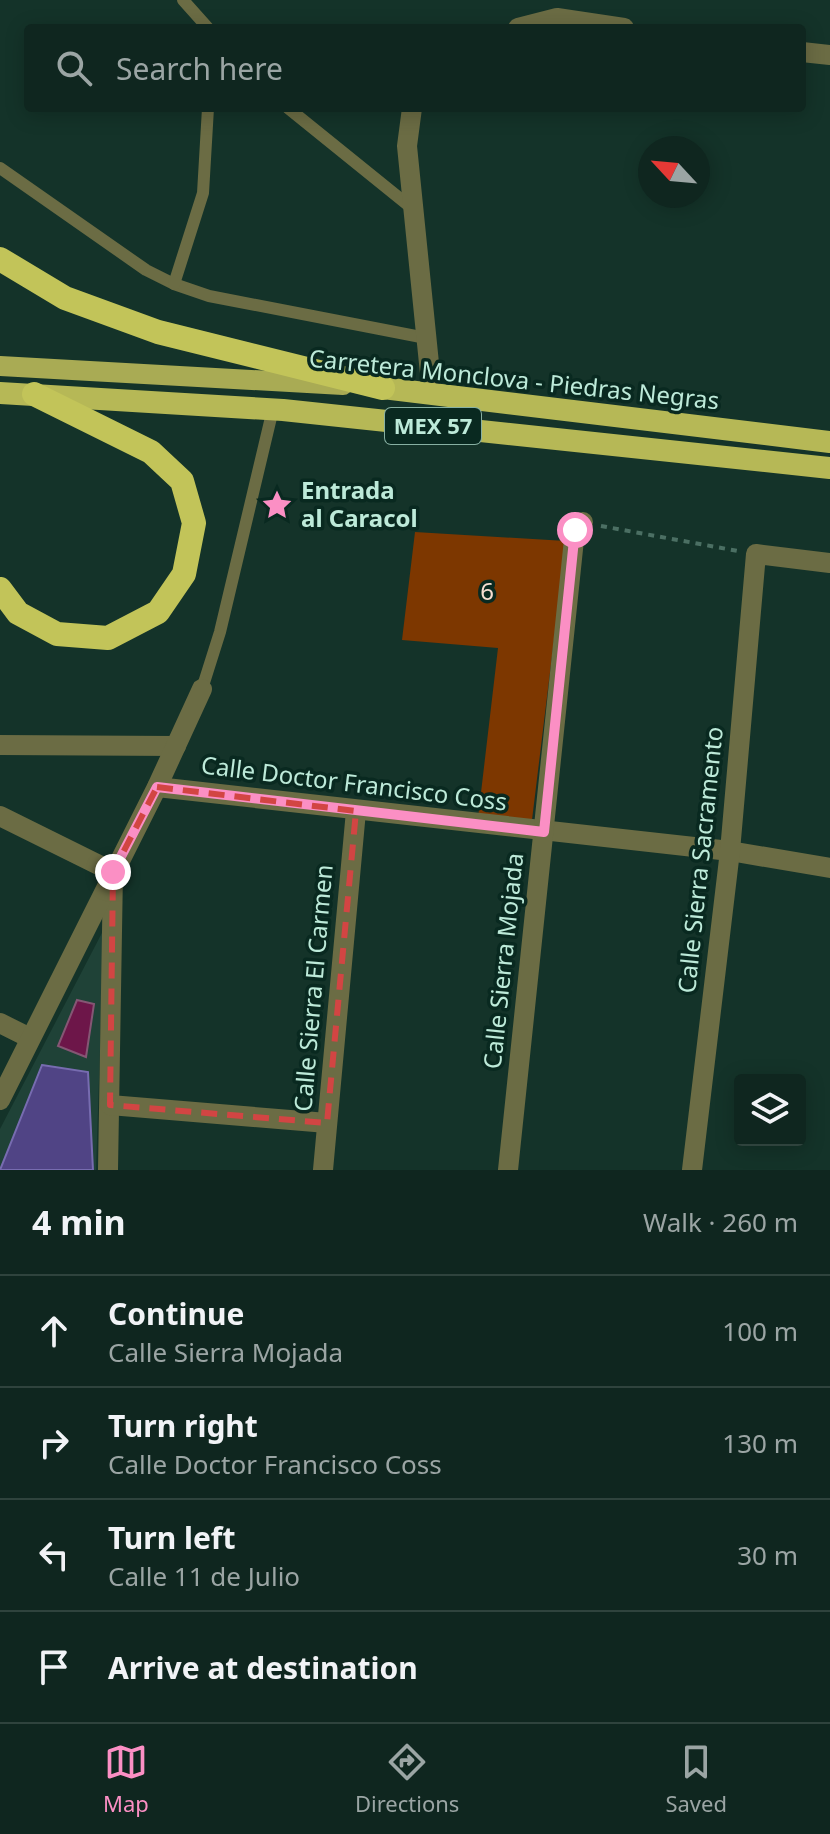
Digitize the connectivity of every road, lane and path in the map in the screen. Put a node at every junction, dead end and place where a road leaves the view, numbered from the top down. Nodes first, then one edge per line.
1 (183, 0) edge
2 (204, 24) edge
3 (534, 24) edge
4 (597, 24) edge
5 (806, 52) edge
6 (830, 55) edge
7 (208, 112) edge
8 (293, 112) edge
9 (411, 112) edge
10 (0, 168) edge
11 (413, 210) junction
12 (0, 259) edge
13 (174, 284) junction
14 (426, 338) junction
15 (0, 366) edge
16 (383, 388) junction
17 (0, 393) edge
18 (432, 393) junction
19 (34, 394) junction
20 (273, 409) junction
21 (830, 442) edge
22 (830, 468) edge
23 (583, 522) joint
24 (756, 554) junction
25 (830, 563) edge
26 (0, 589) edge
27 (202, 689) joint
28 (0, 745) edge
29 (176, 746) junction
30 (157, 787) junction
31 (356, 811) junction
32 (0, 816) edge
33 (544, 832) junction
34 (730, 851) junction
35 (830, 868) edge
36 (113, 872) junction
37 (0, 1023) edge
38 (30, 1038) junction
39 (0, 1100) edge
40 (110, 1105) junction
41 (327, 1123) junction
42 (108, 1170) edge
43 (323, 1170) edge
44 (508, 1170) edge
45 (692, 1170) edge

1 - 2 lane
3 - 4 street
5 - 6 street
7 - 13 lane
8 - 11 lane
9 - 11 street
10 - 13 lane
11 - 14 street
12 - 16 highway
13 - 14 lane
14 - 18 street
15 - 16 main road, Carretera Monclova - Piedras Negras / MEX 57
16 - 18 highway, Carretera Monclova - Piedras Negras / MEX 57
17 - 19 highway, MEX 57
18 - 21 highway, Carretera Monclova - Piedras Negras / MEX 57
19 - 20 highway, MEX 57
19 - 26 highway
20 - 22 highway, MEX 57
20 - 27 lane
23 - 24 path
23 - 33 street, Calle Sierra Mojada
24 - 25 street
24 - 34 street, Calle Sierra Sacramento
27 - 29 street
28 - 29 street
29 - 30 street
30 - 31 street, Calle Doctor Francisco Coss
30 - 36 street
31 - 33 street, Calle Doctor Francisco Coss
31 - 41 street, Calle Sierra El Carmen
32 - 36 street
33 - 34 street, Calle Doctor Francisco Coss
33 - 44 street, Calle Sierra Mojada
34 - 35 street, Calle Doctor Francisco Coss
34 - 45 street, Calle Sierra Sacramento
36 - 38 street
36 - 40 street
37 - 38 street
38 - 39 street
40 - 41 street
40 - 42 street
41 - 43 street, Calle Sierra El Carmen

